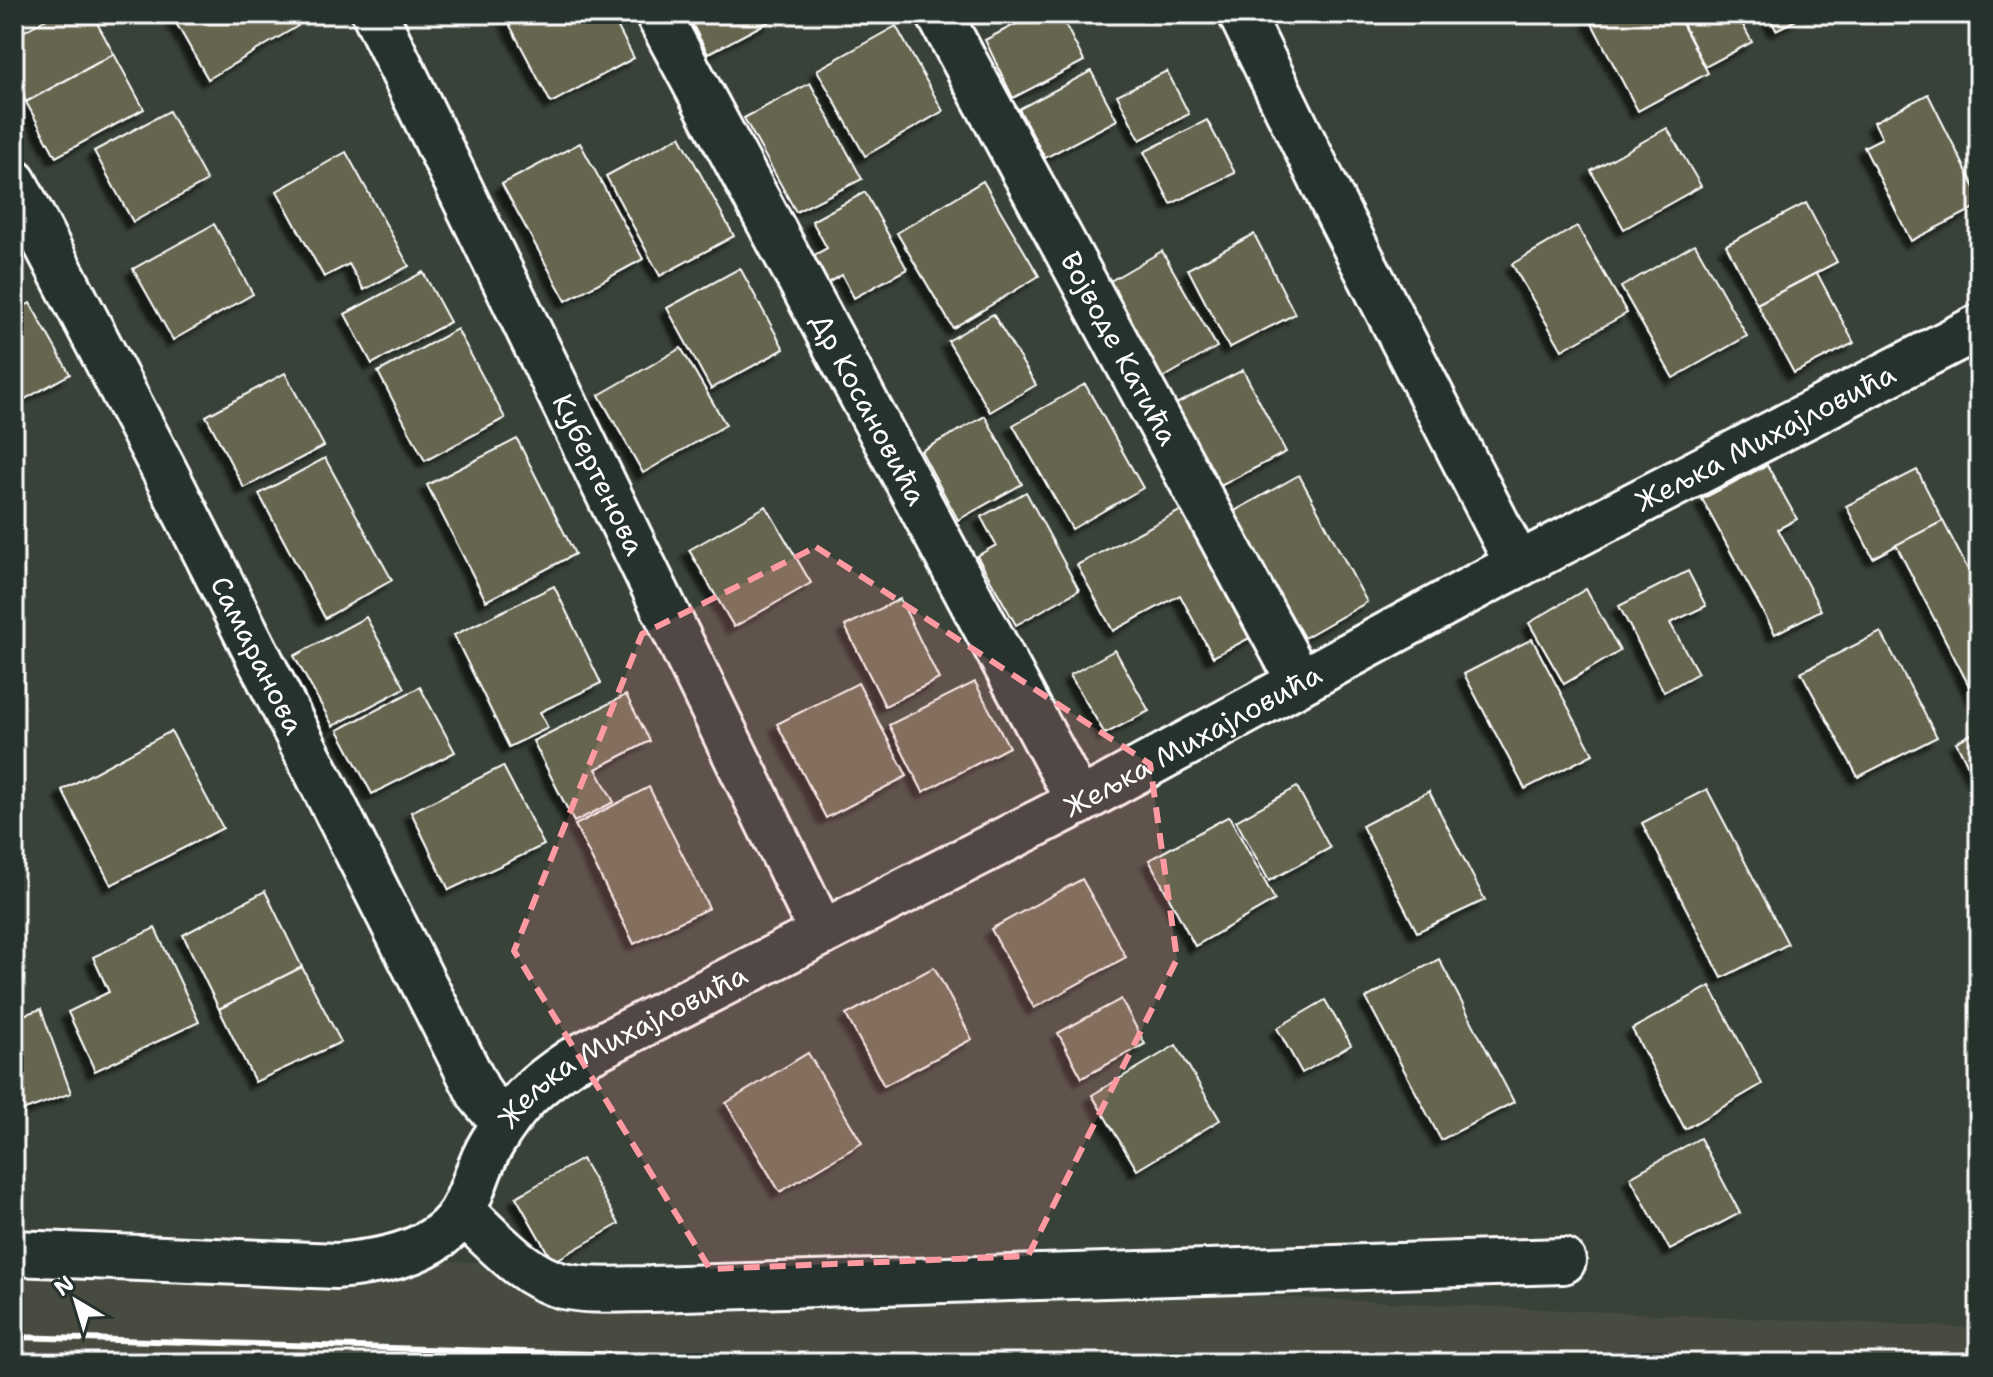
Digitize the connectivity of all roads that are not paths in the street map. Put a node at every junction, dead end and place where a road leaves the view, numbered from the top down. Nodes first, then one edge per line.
1 (375, 14) edge
2 (658, 14) edge
3 (939, 14) edge
4 (1241, 14) edge
5 (14, 182) edge
6 (1979, 327) edge
7 (1518, 565) junction
8 (1300, 682) junction
9 (1079, 802) junction
10 (822, 933) junction
11 (507, 1120) junction
12 (463, 1212) junction
13 (14, 1253) edge
14 (1563, 1261) dead end

1 - 10 street, Кубертенова
2 - 9 street, Др Косановића
3 - 8 street, Војводе Катића
4 - 7 street
5 - 11 street, Самаранова
6 - 7 street, Жељка Михајловића
7 - 8 street, Жељка Михајловића
8 - 9 street, Жељка Михајловића
9 - 10 street, Жељка Михајловића
10 - 11 street, Жељка Михајловића
11 - 12 street, Жељка Михајловића
12 - 13 street, Жељка Михајловића
12 - 14 street

